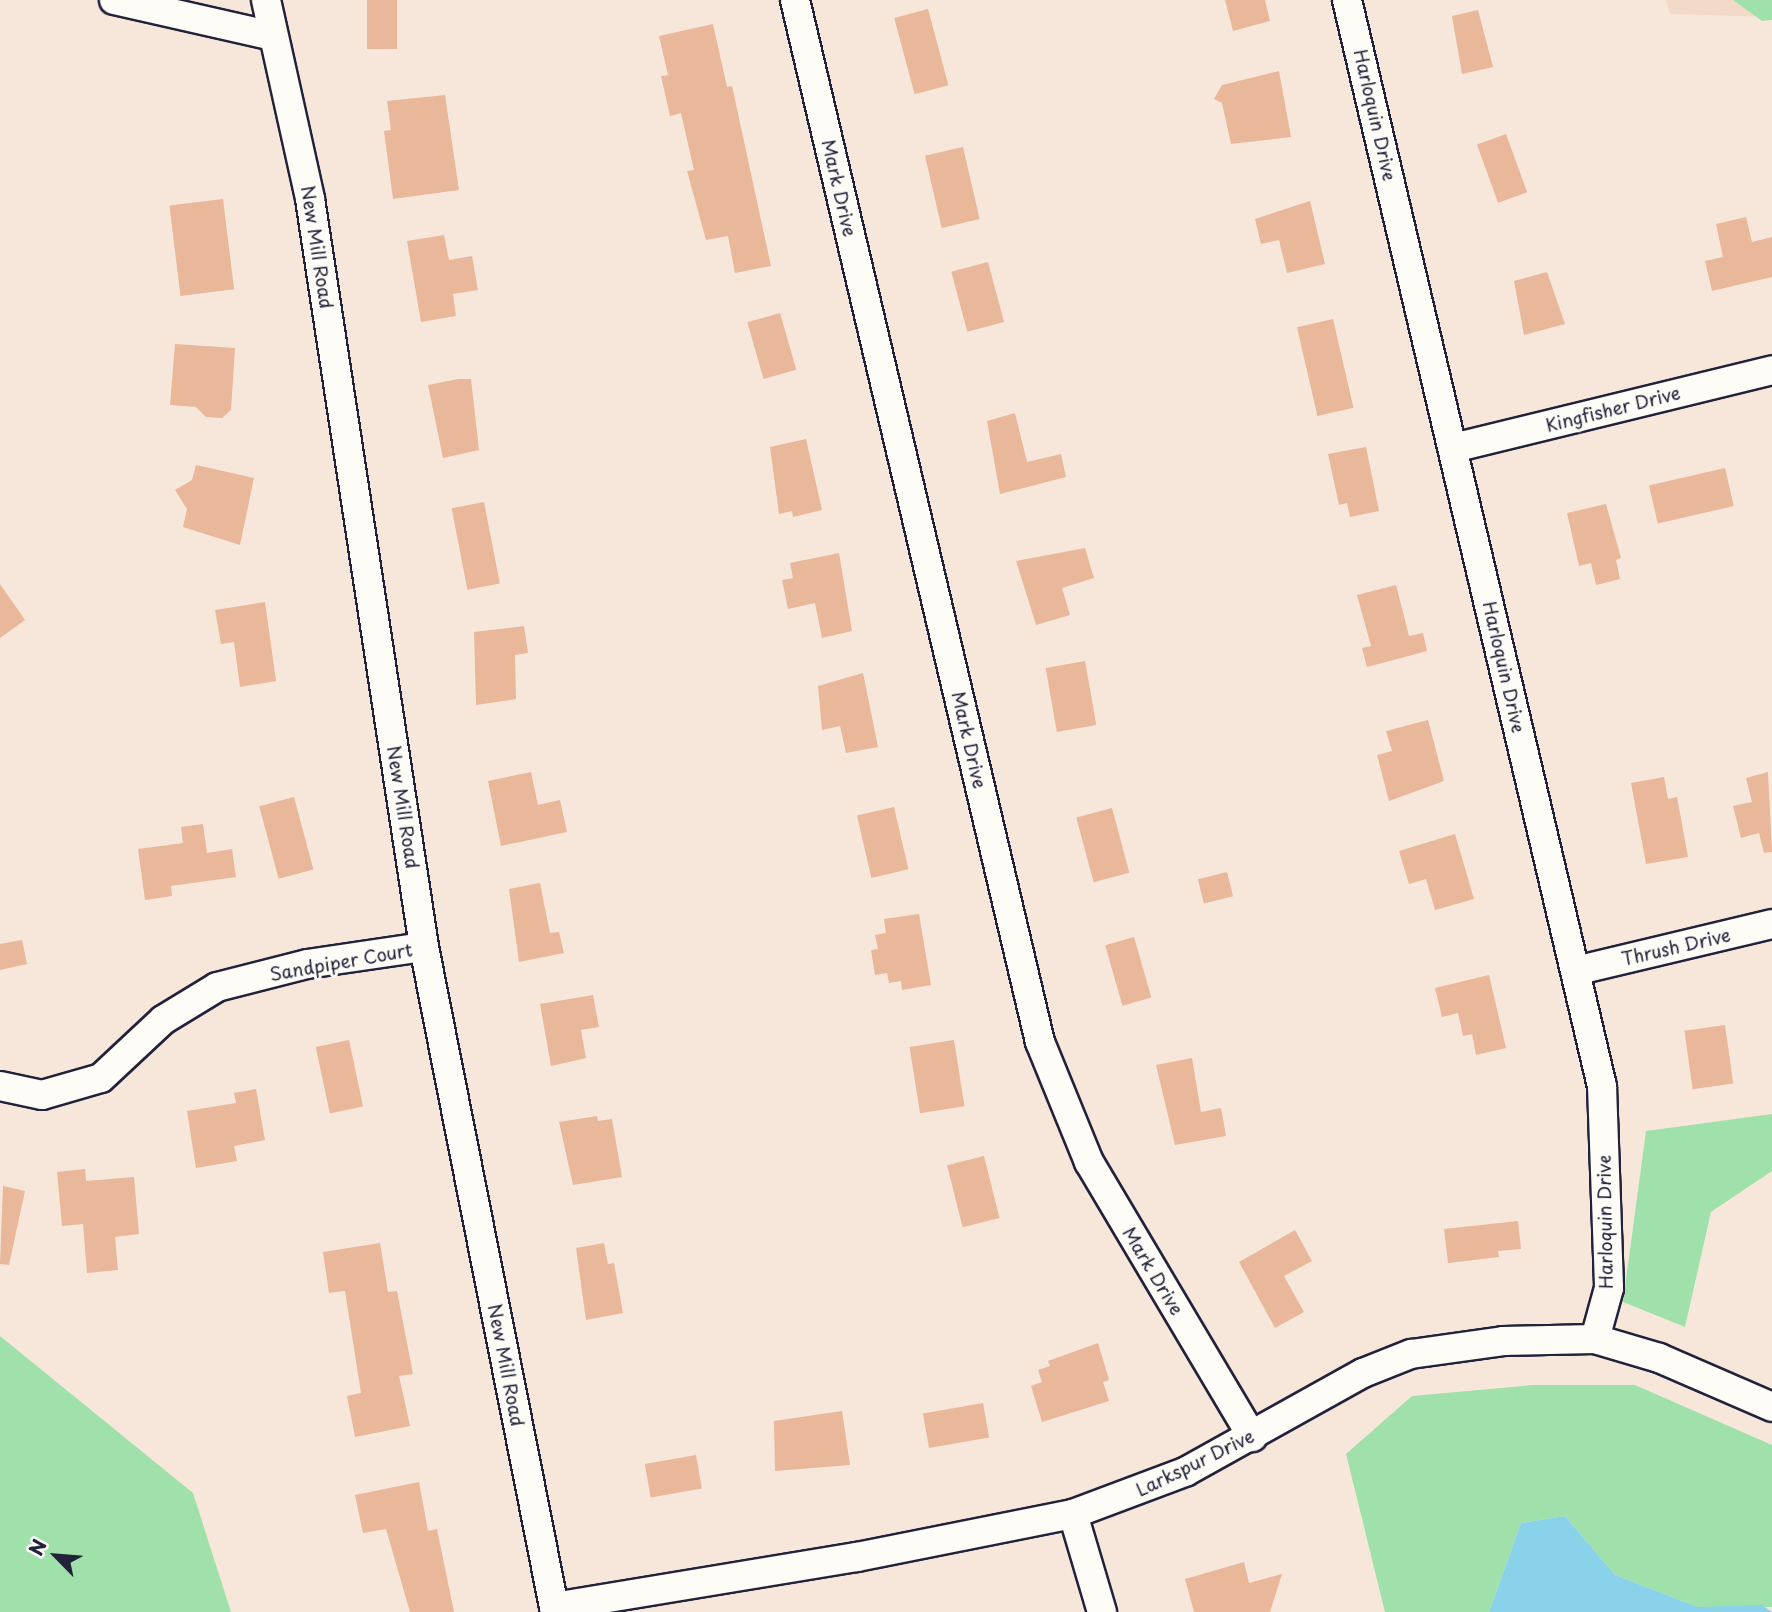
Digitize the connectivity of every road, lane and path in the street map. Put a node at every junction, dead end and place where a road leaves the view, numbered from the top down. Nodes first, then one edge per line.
1 (114, 0) edge
2 (266, 0) edge
3 (795, 0) edge
4 (1348, 0) edge
5 (273, 36) junction
6 (1772, 370) edge
7 (1453, 447) junction
8 (1772, 924) edge
9 (425, 947) junction
10 (1579, 970) junction
11 (0, 1086) edge
12 (1595, 1339) junction
13 (1772, 1407) edge
14 (1252, 1437) junction
15 (1073, 1514) junction
16 (555, 1610) edge
17 (1102, 1612) edge

1 - 5 street
2 - 5 street, New Mill Road
3 - 14 street, Mark Drive
4 - 7 street, Harloquin Drive
5 - 9 street, New Mill Road
6 - 7 street, Kingfisher Drive
7 - 10 street, Harloquin Drive
8 - 10 street, Thrush Drive
9 - 11 street, Sandpiper Court
9 - 16 street, New Mill Road
10 - 12 street, Harloquin Drive
12 - 13 street, Larkspur Drive
12 - 14 street, Larkspur Drive
14 - 15 street, Larkspur Drive
15 - 16 street, Larkspur Drive
15 - 17 street

